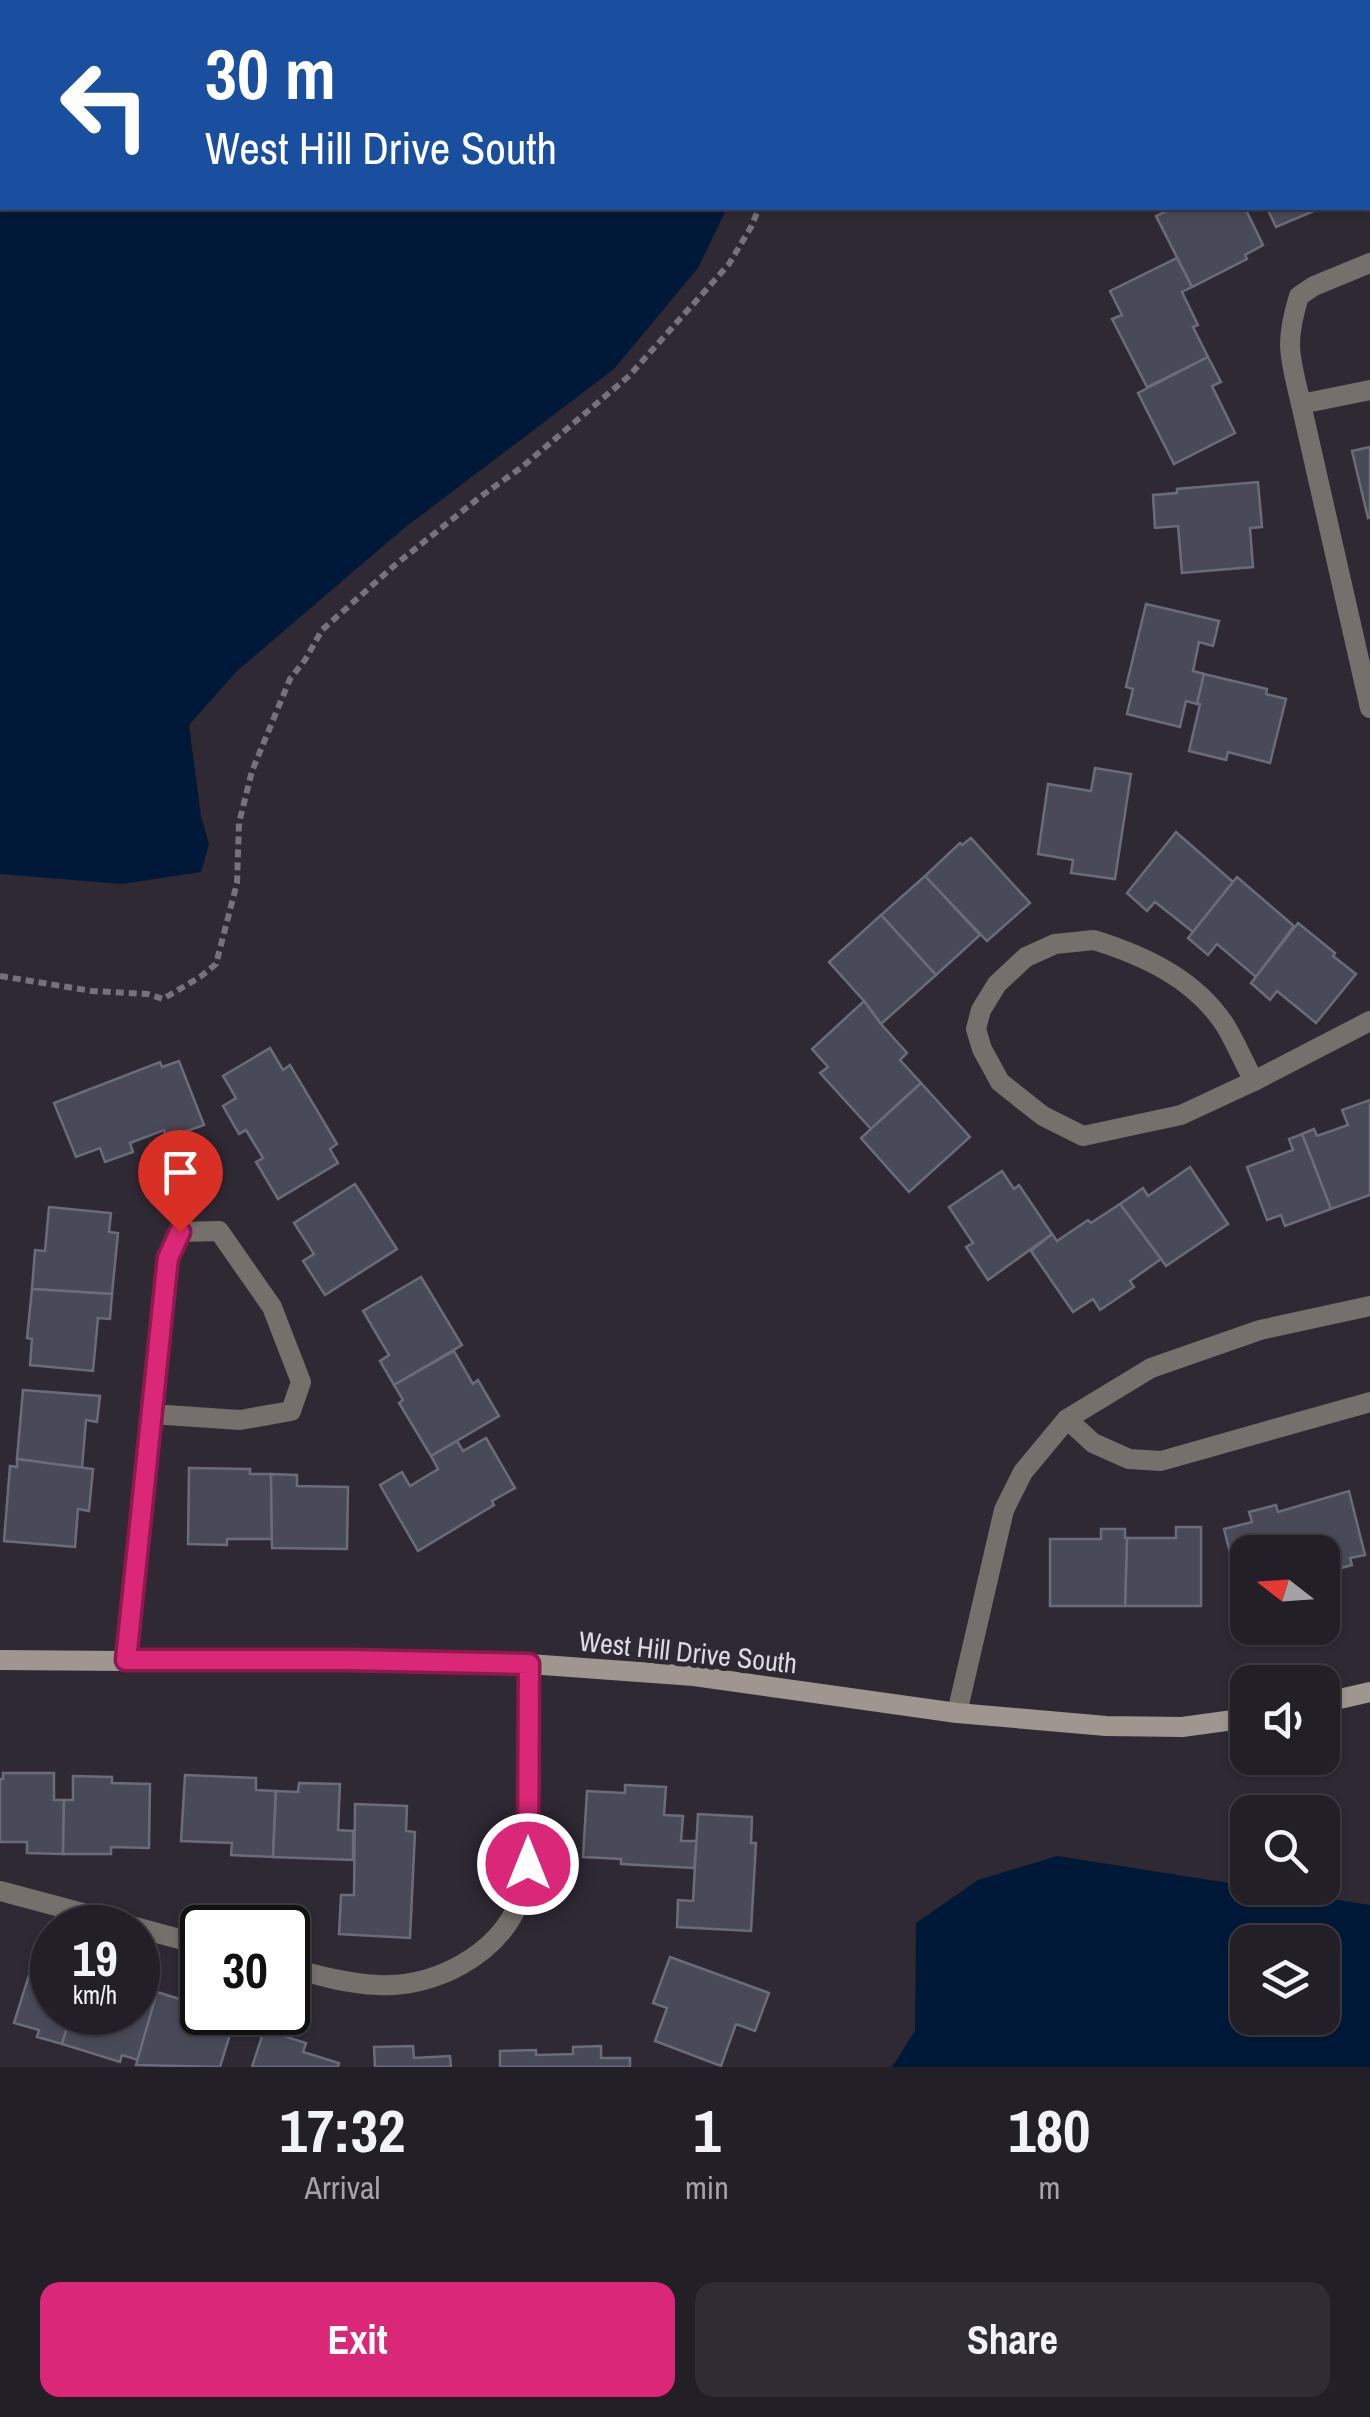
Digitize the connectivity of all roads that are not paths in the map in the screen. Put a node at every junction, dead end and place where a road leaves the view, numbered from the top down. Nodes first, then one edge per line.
1 (1370, 263) edge
2 (1370, 390) edge
3 (1301, 404) junction
4 (1370, 708) edge
5 (1370, 1022) edge
6 (1254, 1081) junction
7 (1370, 1306) edge
8 (1370, 1402) edge
9 (151, 1414) junction
10 (1068, 1419) junction
11 (0, 1660) edge
12 (126, 1660) junction
13 (529, 1664) junction
14 (1370, 1692) edge
15 (1340, 1699) edge
16 (957, 1713) junction
17 (1230, 1720) edge
18 (0, 1891) edge
19 (180, 1938) edge
20 (310, 1973) edge

1 - 3 street
2 - 3 street
3 - 4 street
5 - 6 street
6 - 6 street
7 - 10 street
8 - 10 street
9 - 9 street
9 - 12 street
10 - 16 street
11 - 12 street, West Hill Drive South
12 - 13 street, West Hill Drive South
13 - 16 street, West Hill Drive South
13 - 20 street
14 - 15 street
16 - 17 street, West Hill Drive South
18 - 19 street

